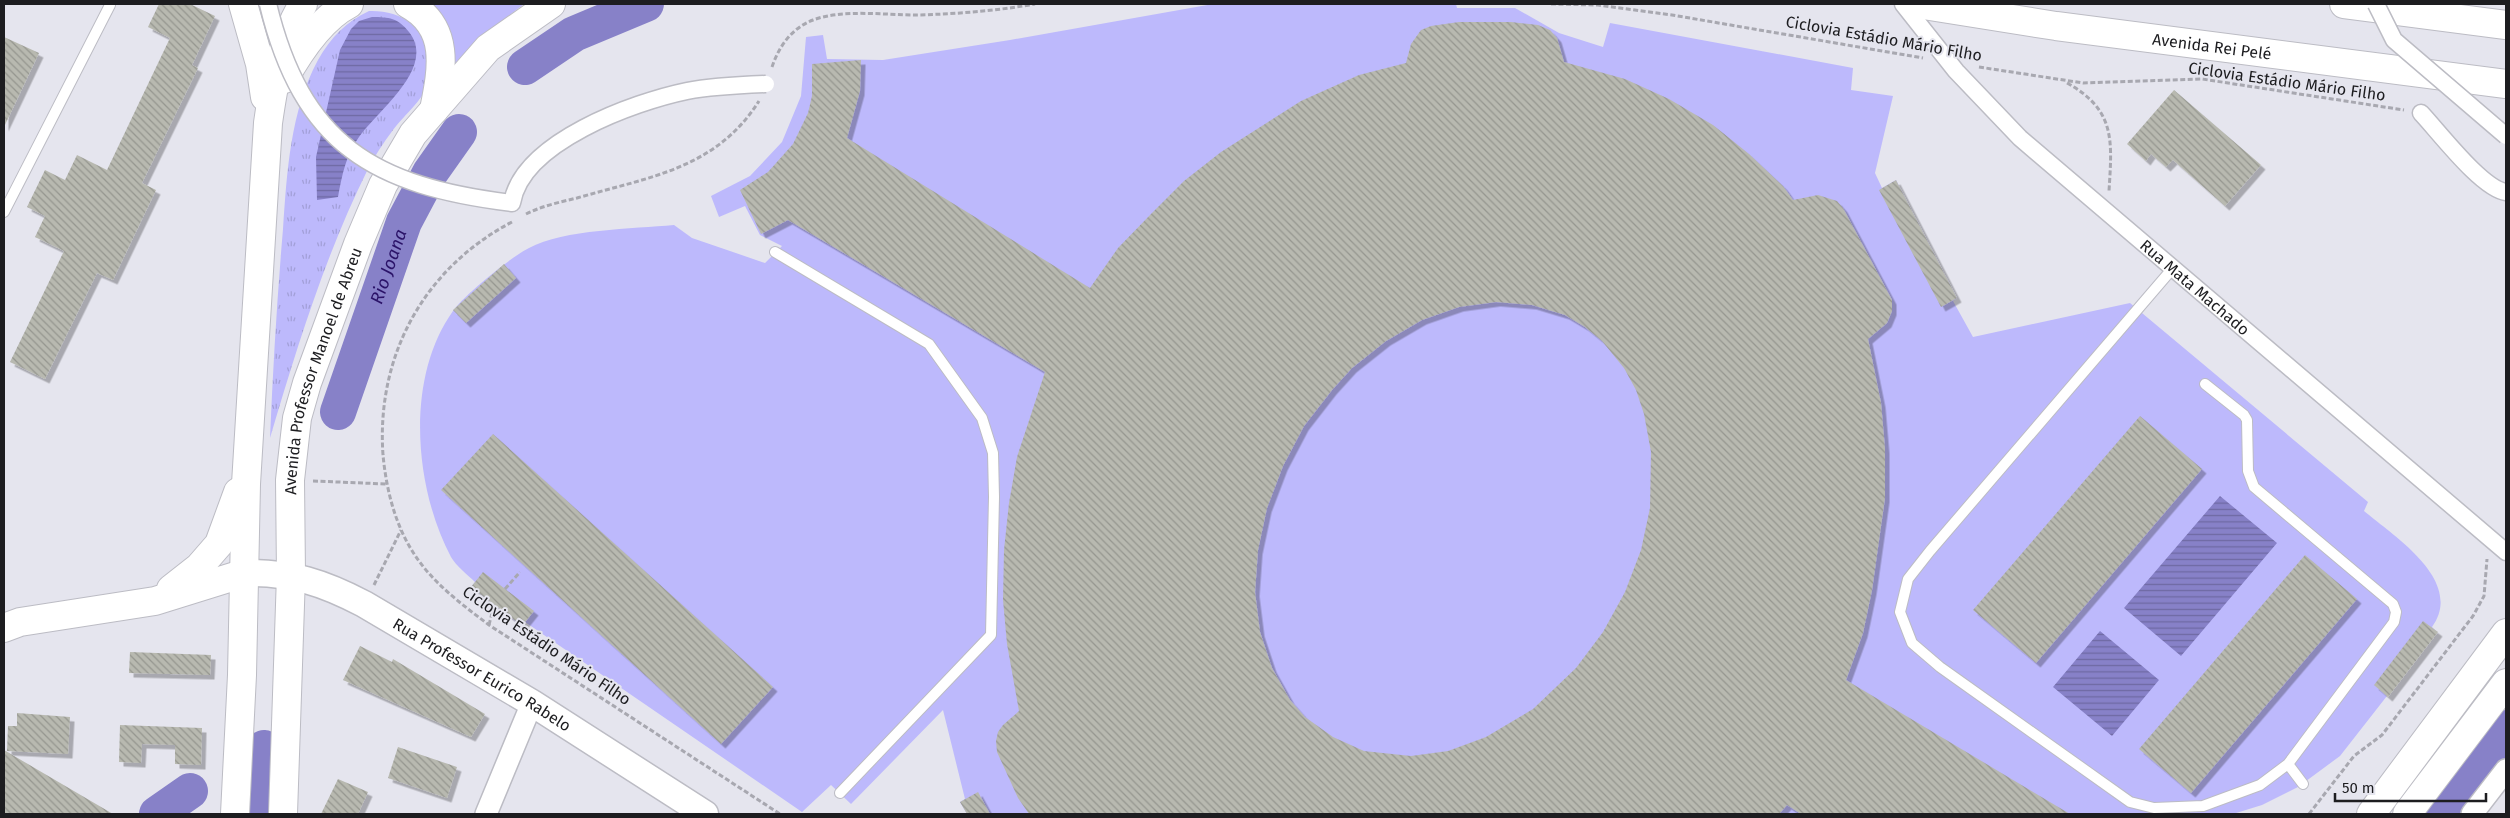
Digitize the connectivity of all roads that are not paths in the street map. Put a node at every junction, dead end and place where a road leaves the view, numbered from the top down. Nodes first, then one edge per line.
1 (243, 4) edge
2 (268, 4) edge
3 (303, 4) edge
4 (349, 4) edge
5 (408, 4) edge
6 (551, 4) edge
7 (1903, 4) edge
8 (1917, 4) edge
9 (2344, 4) edge
10 (2376, 4) edge
11 (110, 5) edge
12 (2506, 25) edge
13 (766, 84) road end
14 (2506, 84) edge
15 (433, 111) junction
16 (2421, 113) road end
17 (268, 123) junction
18 (2506, 136) edge
19 (2506, 192) edge
20 (4, 212) edge
21 (775, 252) dead end
22 (2173, 268) junction
23 (2205, 384) dead end
24 (246, 484) junction
25 (2506, 552) edge
26 (245, 573) junction
27 (291, 575) junction
28 (155, 601) junction
29 (4, 628) edge
30 (2506, 633) edge
31 (2506, 683) edge
32 (532, 703) junction
33 (2288, 764) junction
34 (2506, 770) edge
35 (2302, 784) dead end
36 (840, 793) dead end
37 (235, 814) edge
38 (283, 814) edge
39 (486, 814) edge
40 (705, 814) edge
41 (2371, 814) edge
42 (2406, 814) edge
43 (2472, 814) edge

1 - 17 main road
2 - 13 street, bridge
3 - 17 main road
4 - 17 main road
5 - 15 main road
6 - 15 main road, Avenida Professor Manoel de Abreu
7 - 22 street, Rua Mata Machado
8 - 14 main road, Avenida Rei Pelé
9 - 12 main road
10 - 18 street, bridge
11 - 20 lane
15 - 27 main road, Avenida Professor Manoel de Abreu
16 - 19 street
17 - 24 main road
21 - 36 lane
22 - 25 street, Rua Mata Machado
22 - 33 lane
23 - 33 lane
24 - 26 main road
24 - 28 main road
26 - 27 street, Rua Professor Eurico Rabelo
26 - 28 main road
26 - 37 main road
27 - 32 street, Rua Professor Eurico Rabelo
27 - 38 main road, Avenida Professor Manoel de Abreu
28 - 29 main road
30 - 41 main road
31 - 42 main road
32 - 39 street
32 - 40 street, Rua Professor Eurico Rabelo
33 - 35 lane
34 - 43 street

